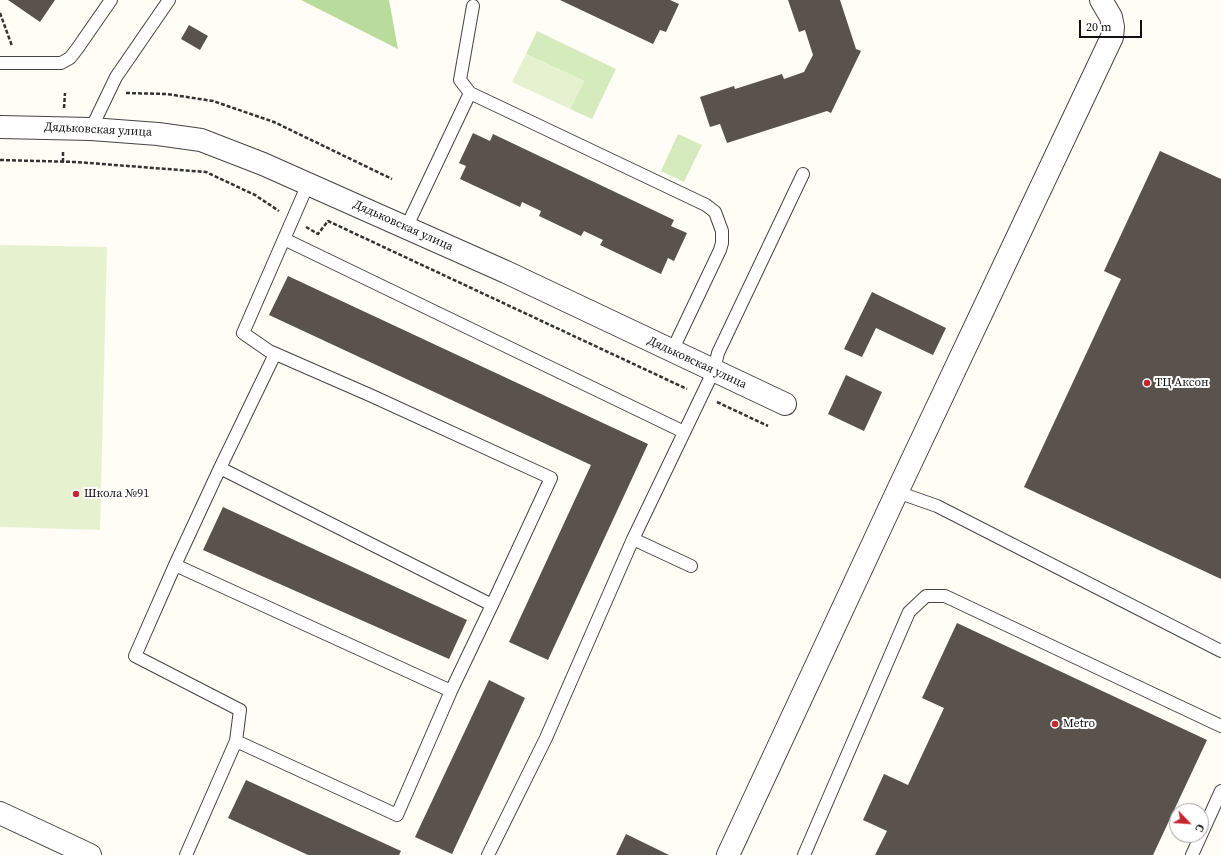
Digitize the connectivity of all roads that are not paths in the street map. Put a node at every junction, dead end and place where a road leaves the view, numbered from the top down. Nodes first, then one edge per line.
1 (111, 0) edge
2 (169, 0) edge
3 (1101, 0) edge
4 (474, 6) dead end
5 (0, 63) edge
6 (470, 93) junction
7 (0, 127) edge
8 (91, 129) junction
9 (802, 174) dead end
10 (308, 184) junction
11 (406, 228) junction
12 (284, 238) junction
13 (672, 351) junction
14 (275, 354) junction
15 (714, 370) junction
16 (785, 404) dead end
17 (684, 432) junction
18 (220, 468) junction
19 (897, 492) junction
20 (633, 539) junction
21 (175, 565) junction
22 (691, 566) dead end
23 (492, 605) junction
24 (1221, 651) edge
25 (451, 691) junction
26 (1221, 726) edge
27 (236, 741) junction
28 (1221, 791) edge
29 (0, 813) edge
30 (90, 855) edge
31 (186, 855) edge
32 (488, 855) edge
33 (728, 855) edge
34 (804, 855) edge
35 (1192, 855) edge

1 - 5 lane
2 - 8 lane
3 - 19 street
4 - 6 lane
6 - 11 lane
6 - 13 lane
7 - 8 street, Дядьковская улица
8 - 10 street, Дядьковская улица
9 - 15 lane
10 - 11 street, Дядьковская улица
10 - 12 lane
11 - 13 street, Дядьковская улица
12 - 14 lane
12 - 17 lane
13 - 15 street, Дядьковская улица
14 - 18 lane
14 - 23 lane
15 - 16 street, Дядьковская улица
15 - 17 lane
17 - 20 lane
18 - 21 lane
18 - 23 lane
19 - 24 lane
19 - 33 street
20 - 22 lane
20 - 32 lane
21 - 25 lane
21 - 27 lane
23 - 25 lane
25 - 27 lane
26 - 34 lane
27 - 31 lane
28 - 35 lane
29 - 30 street

